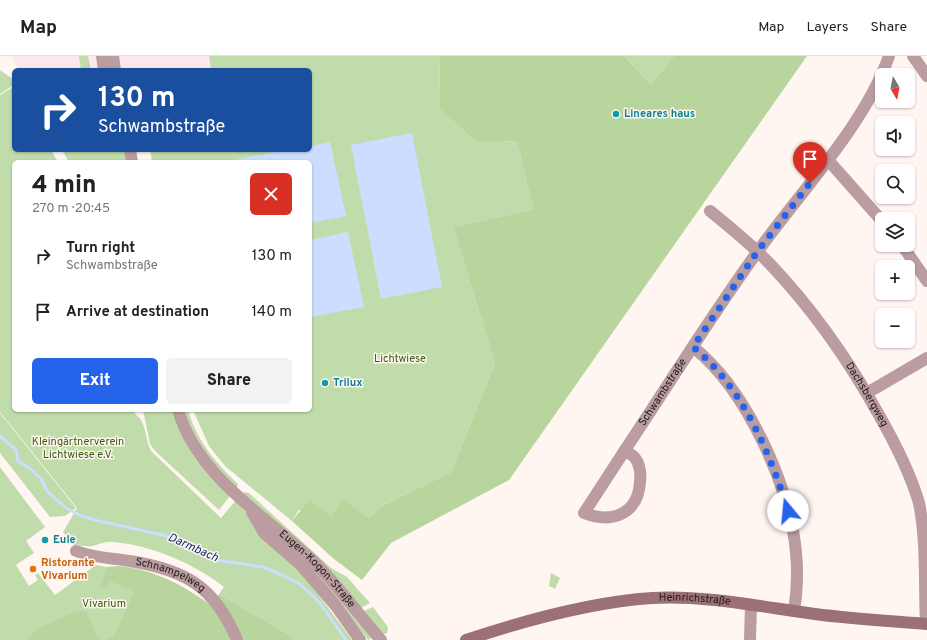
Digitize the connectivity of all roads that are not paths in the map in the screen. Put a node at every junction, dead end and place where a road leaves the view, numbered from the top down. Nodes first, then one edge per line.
1 (102, 56) edge
2 (112, 56) edge
3 (889, 56) edge
4 (913, 56) edge
5 (104, 68) edge
6 (115, 68) edge
7 (927, 76) edge
8 (828, 160) junction
9 (710, 211) dead end
10 (875, 213) edge
11 (757, 252) junction
12 (907, 252) edge
13 (927, 281) edge
14 (693, 347) junction
15 (927, 358) edge
16 (867, 394) junction
17 (179, 412) edge
18 (625, 450) junction
19 (248, 504) junction
20 (76, 551) dead end
21 (751, 605) junction
22 (794, 611) junction
23 (927, 624) edge
24 (237, 640) edge
25 (360, 640) edge
26 (381, 640) edge
27 (466, 640) edge
28 (750, 640) edge

1 - 5 street
2 - 6 street
3 - 8 street, Schwambstraße
4 - 7 street
8 - 10 street
8 - 11 street, Schwambstraße
9 - 11 street, Dachsbergweg
11 - 14 street, Schwambstraße
11 - 16 street, Dachsbergweg
12 - 13 street
14 - 18 street, Schwambstraße
14 - 22 street
15 - 16 street
16 - 23 street, Dachsbergweg
17 - 19 street, Eugen-Kogon-Straße
18 - 18 street, Schwambstraße
19 - 25 street, Eugen-Kogon-Straße
19 - 26 street, Eugen-Kogon-Straße
20 - 24 street, Schnampelweg
21 - 22 main road, Heinrichstraße
21 - 27 main road, Heinrichstraße
21 - 28 street
22 - 23 main road, Heinrichstraße

